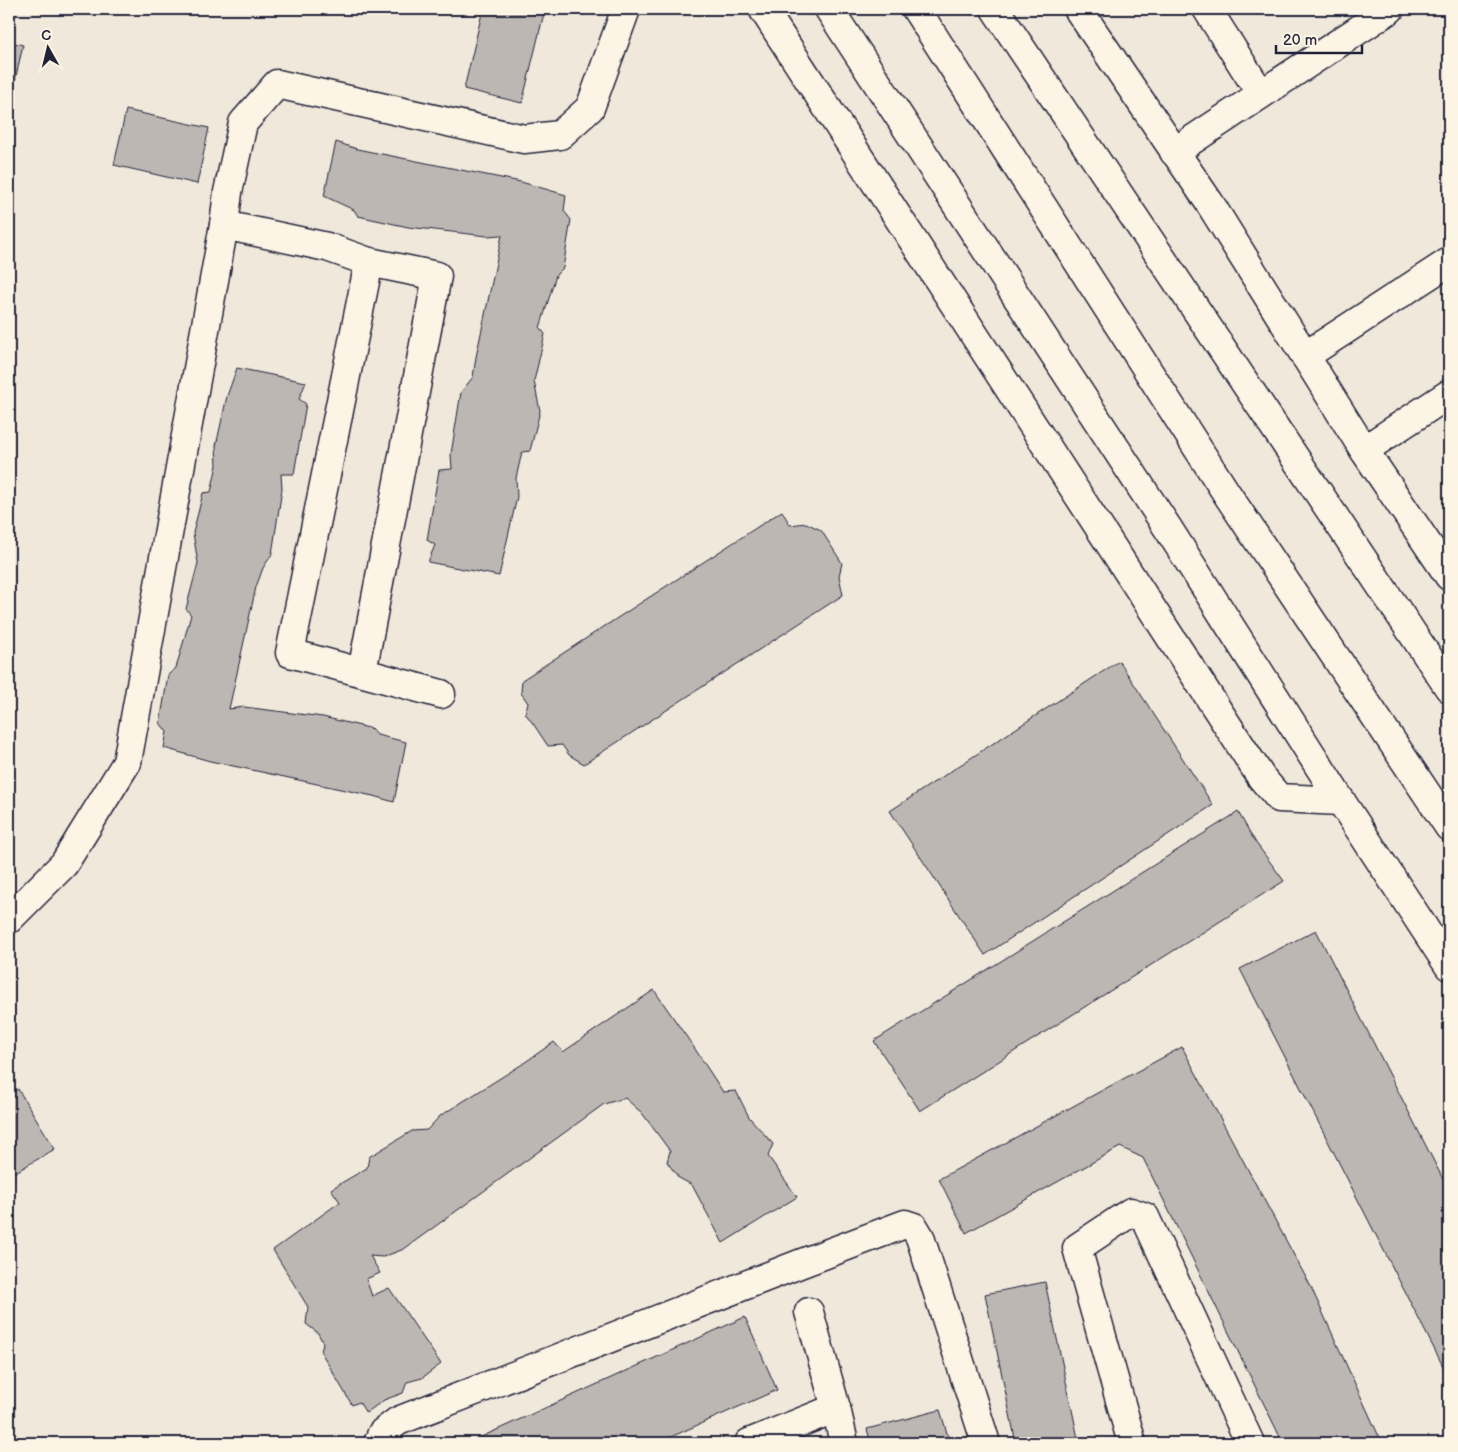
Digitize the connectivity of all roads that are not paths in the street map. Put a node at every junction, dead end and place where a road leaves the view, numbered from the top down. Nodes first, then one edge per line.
1 (626, 9) edge
2 (763, 9) edge
3 (829, 9) edge
4 (916, 9) edge
5 (996, 9) edge
6 (1078, 9) edge
7 (1207, 9) edge
8 (1390, 9) edge
9 (1261, 94) junction
10 (1174, 152) junction
11 (224, 225) junction
12 (370, 262) junction
13 (1449, 262) edge
14 (1305, 356) junction
15 (1449, 394) edge
16 (1364, 450) junction
17 (1449, 576) edge
18 (362, 672) junction
19 (1449, 688) edge
20 (441, 694) dead end
21 (1340, 801) junction
22 (1449, 827) edge
23 (9, 919) edge
24 (1449, 966) edge
25 (809, 1312) dead end
26 (836, 1408) junction
27 (378, 1443) edge
28 (749, 1443) edge
29 (844, 1443) edge
30 (986, 1443) edge
31 (1132, 1443) edge
32 (1250, 1443) edge

1 - 11 street
2 - 21 street
3 - 21 street
4 - 22 street
5 - 19 street
6 - 10 street
7 - 9 street
8 - 9 street
9 - 10 street
10 - 14 street
11 - 12 street
11 - 23 street
12 - 18 street
12 - 18 street
13 - 14 street
14 - 16 street
15 - 16 street
16 - 17 street
18 - 20 street
21 - 24 street
25 - 26 street
26 - 28 street
26 - 29 street
27 - 30 street
31 - 32 street

